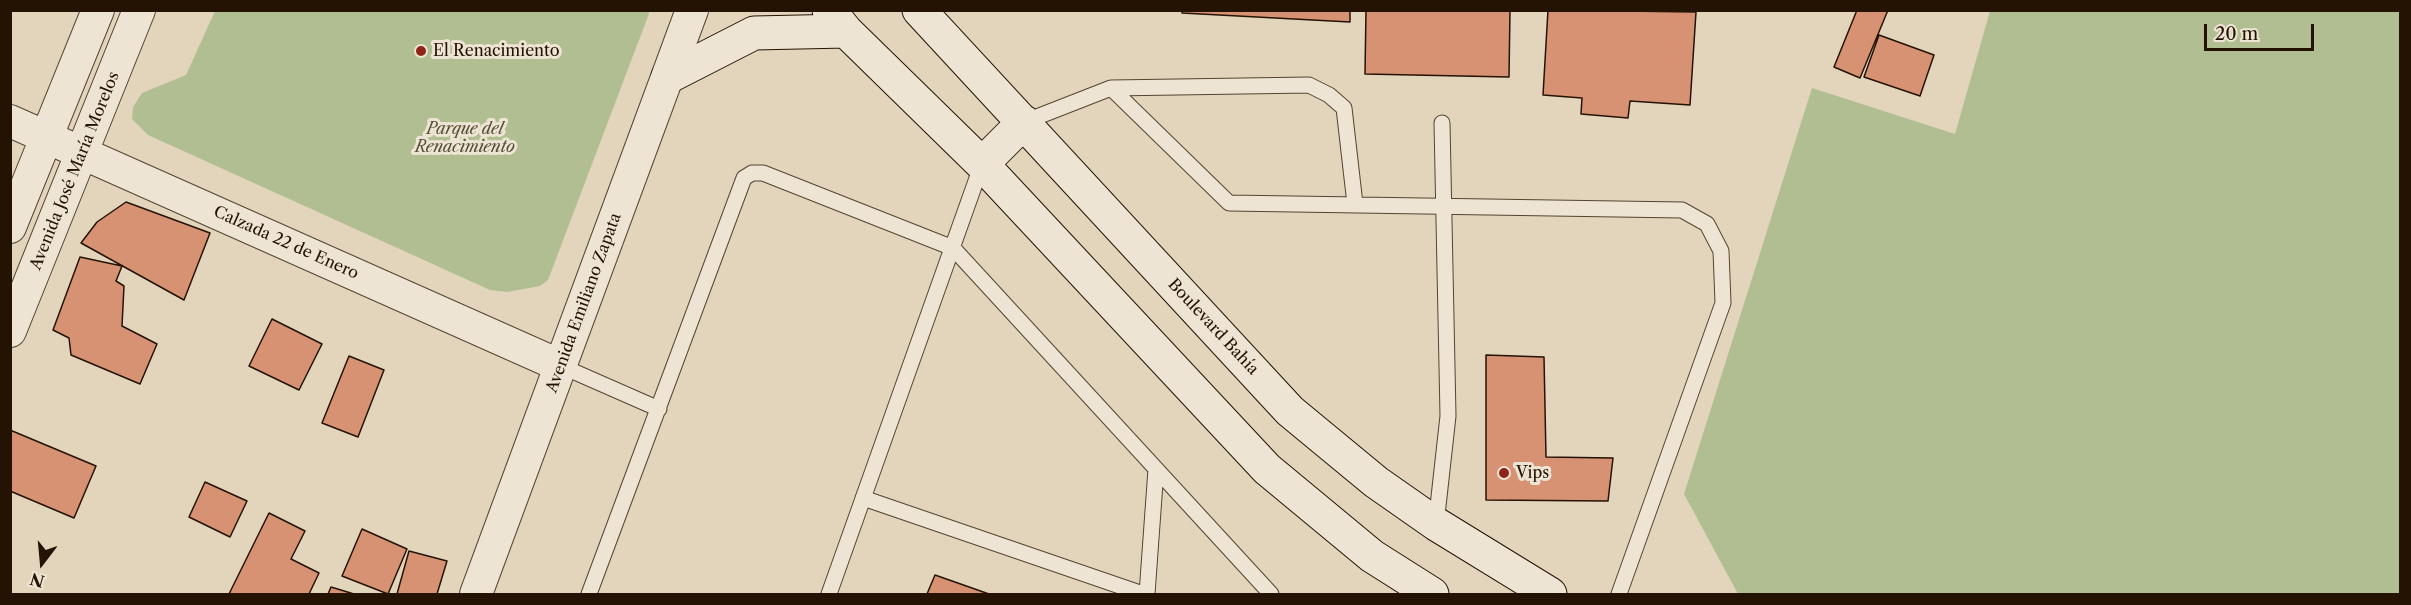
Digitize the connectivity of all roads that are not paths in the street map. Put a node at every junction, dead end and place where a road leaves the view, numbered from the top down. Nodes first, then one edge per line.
1 (98, 10) edge
2 (139, 10) edge
3 (692, 10) edge
4 (919, 10) edge
5 (837, 21) edge
6 (668, 77) junction
7 (1111, 88) junction
8 (10, 121) edge
9 (1024, 122) junction
10 (1442, 123) dead end
11 (47, 138) junction
12 (82, 153) junction
13 (982, 164) junction
14 (1355, 204) junction
15 (1442, 206) junction
16 (10, 227) edge
17 (952, 248) junction
18 (10, 331) edge
19 (561, 366) junction
20 (659, 408) junction
21 (1156, 469) junction
22 (863, 498) junction
23 (1436, 524) junction
24 (476, 594) edge
25 (590, 594) edge
26 (829, 594) edge
27 (1145, 594) edge
28 (1271, 594) edge
29 (1432, 594) edge
30 (1550, 594) edge
31 (1619, 594) edge

1 - 11 street
2 - 12 street, Avenida José María Morelos
3 - 6 street, Avenida Emiliano Zapata
4 - 9 main road, Boulevard Bahía
5 - 6 main road
5 - 13 main road
6 - 19 street, Avenida Emiliano Zapata
7 - 9 lane
7 - 14 lane
7 - 14 lane
8 - 11 street, Calzada 22 de Enero
9 - 13 main road
9 - 23 main road, Boulevard Bahía
10 - 15 lane
11 - 12 street, Calzada 22 de Enero
11 - 16 street
12 - 18 street, Avenida José María Morelos
12 - 19 street, Calzada 22 de Enero
13 - 17 lane
13 - 29 main road
14 - 15 lane
15 - 23 lane
15 - 31 lane
17 - 20 lane
17 - 21 lane
17 - 22 lane
19 - 20 lane
19 - 24 street, Avenida Emiliano Zapata
20 - 25 lane
21 - 27 lane
21 - 28 lane
22 - 26 lane
22 - 27 lane
23 - 30 main road, Boulevard Bahía

